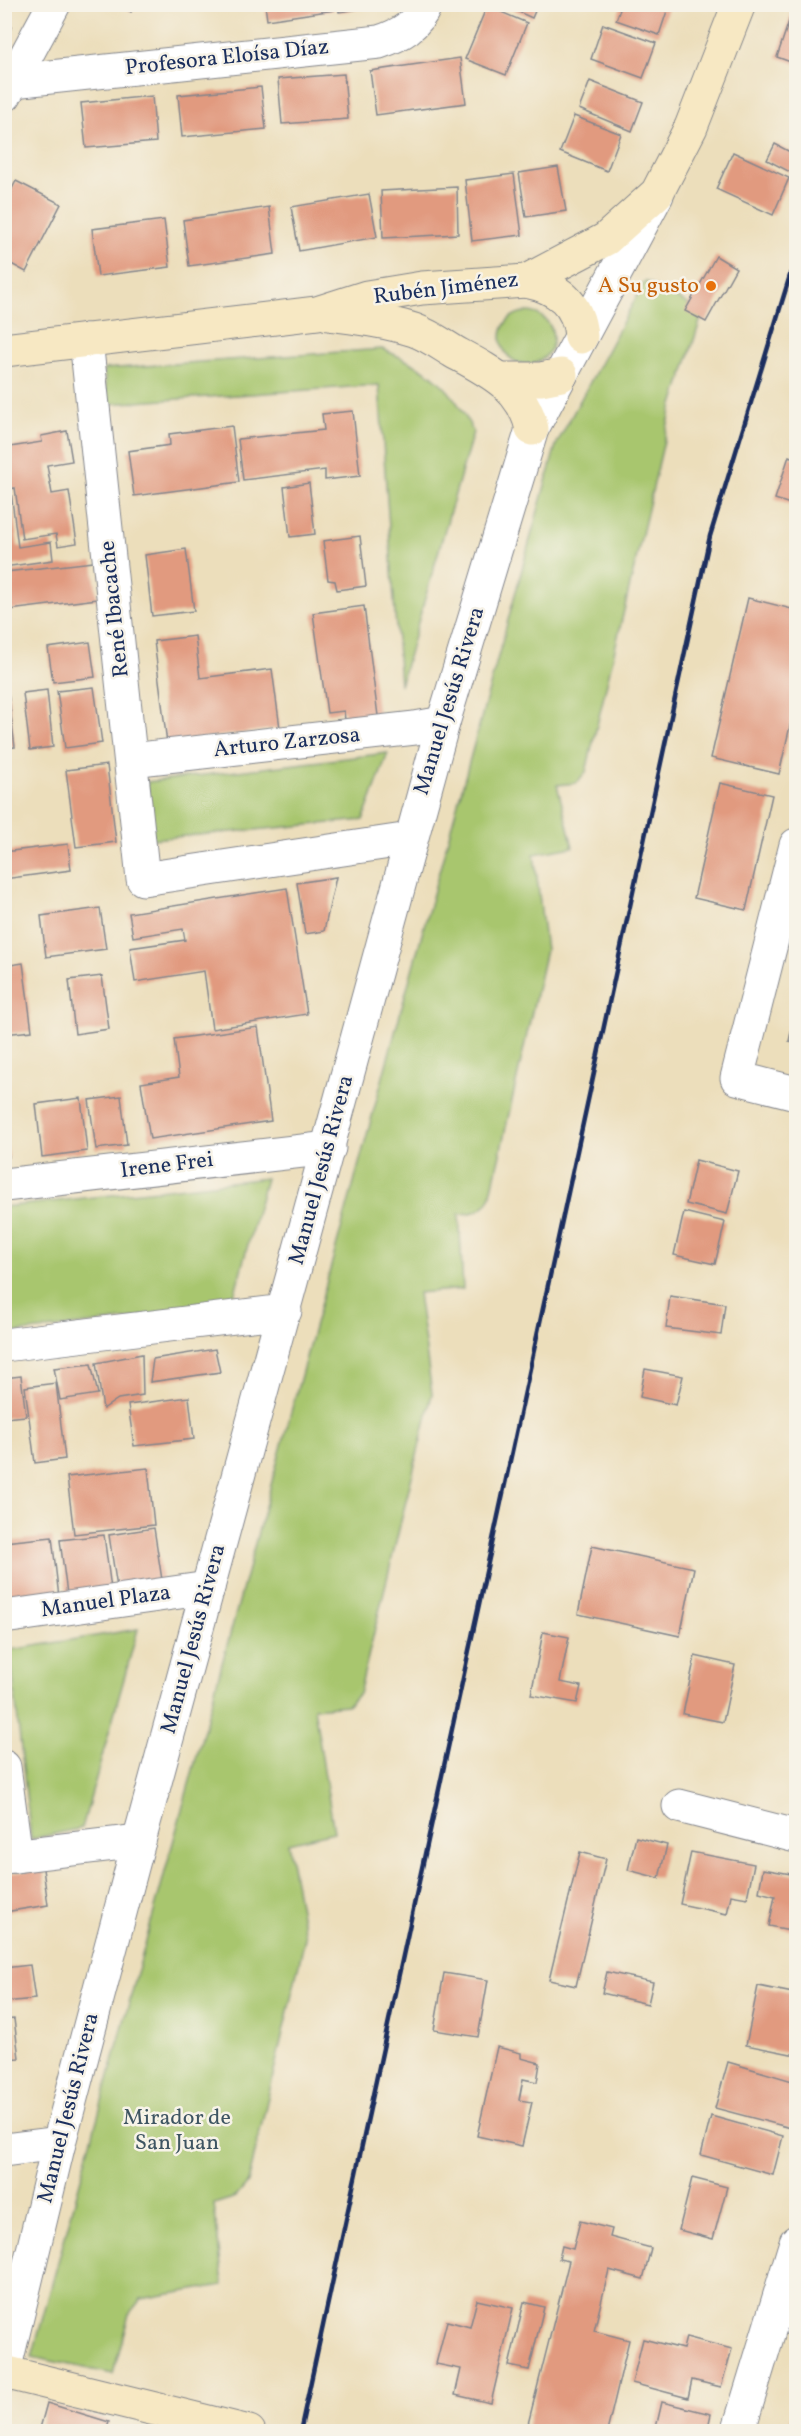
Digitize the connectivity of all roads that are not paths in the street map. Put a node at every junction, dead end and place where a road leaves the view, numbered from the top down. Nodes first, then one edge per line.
1 (54, 4) edge
2 (426, 4) edge
3 (739, 4) edge
4 (9, 89) edge
5 (657, 193) junction
6 (525, 281) junction
7 (317, 313) junction
8 (581, 337) junction
9 (86, 340) junction
10 (4, 350) edge
11 (561, 375) junction
12 (503, 379) junction
13 (532, 429) junction
14 (443, 723) junction
15 (131, 760) junction
16 (410, 839) junction
17 (796, 845) edge
18 (796, 1094) edge
19 (329, 1148) junction
20 (4, 1185) edge
21 (285, 1311) junction
22 (4, 1345) edge
23 (208, 1588) junction
24 (4, 1617) edge
25 (4, 1767) edge
26 (679, 1806) dead end
27 (796, 1836) edge
28 (139, 1841) junction
29 (10, 1856) edge
30 (59, 2143) junction
31 (4, 2150) edge
32 (796, 2242) edge
33 (4, 2372) edge
34 (249, 2432) edge
35 (738, 2432) edge

1 - 4 street
2 - 4 street, Profesora Eloísa Díaz
3 - 5 main road, Manuel Jesús Rivera
5 - 6 main road, Rubén Jiménez
5 - 8 street, Manuel Jesús Rivera
6 - 7 main road, Rubén Jiménez
6 - 8 main road
7 - 9 main road, Rubén Jiménez
7 - 12 main road, Rubén Jiménez
8 - 11 street, Manuel Jesús Rivera
9 - 10 main road, Rubén Jiménez
9 - 15 street, René Ibacache
11 - 12 main road
11 - 13 street, Manuel Jesús Rivera
12 - 13 main road, Rubén Jiménez
13 - 14 street, Manuel Jesús Rivera
14 - 15 street, Arturo Zarzosa
14 - 16 street, Manuel Jesús Rivera
15 - 16 street, René Ibacache
16 - 19 street, Manuel Jesús Rivera
17 - 18 street
19 - 20 street, Irene Frei
19 - 21 street, Manuel Jesús Rivera
21 - 22 street
21 - 23 street, Manuel Jesús Rivera
23 - 24 street, Manuel Plaza
23 - 28 street, Manuel Jesús Rivera
25 - 29 street
26 - 27 street
28 - 29 street
28 - 30 street, Manuel Jesús Rivera
30 - 31 street
30 - 33 street, Manuel Jesús Rivera
32 - 35 street
33 - 34 main road

